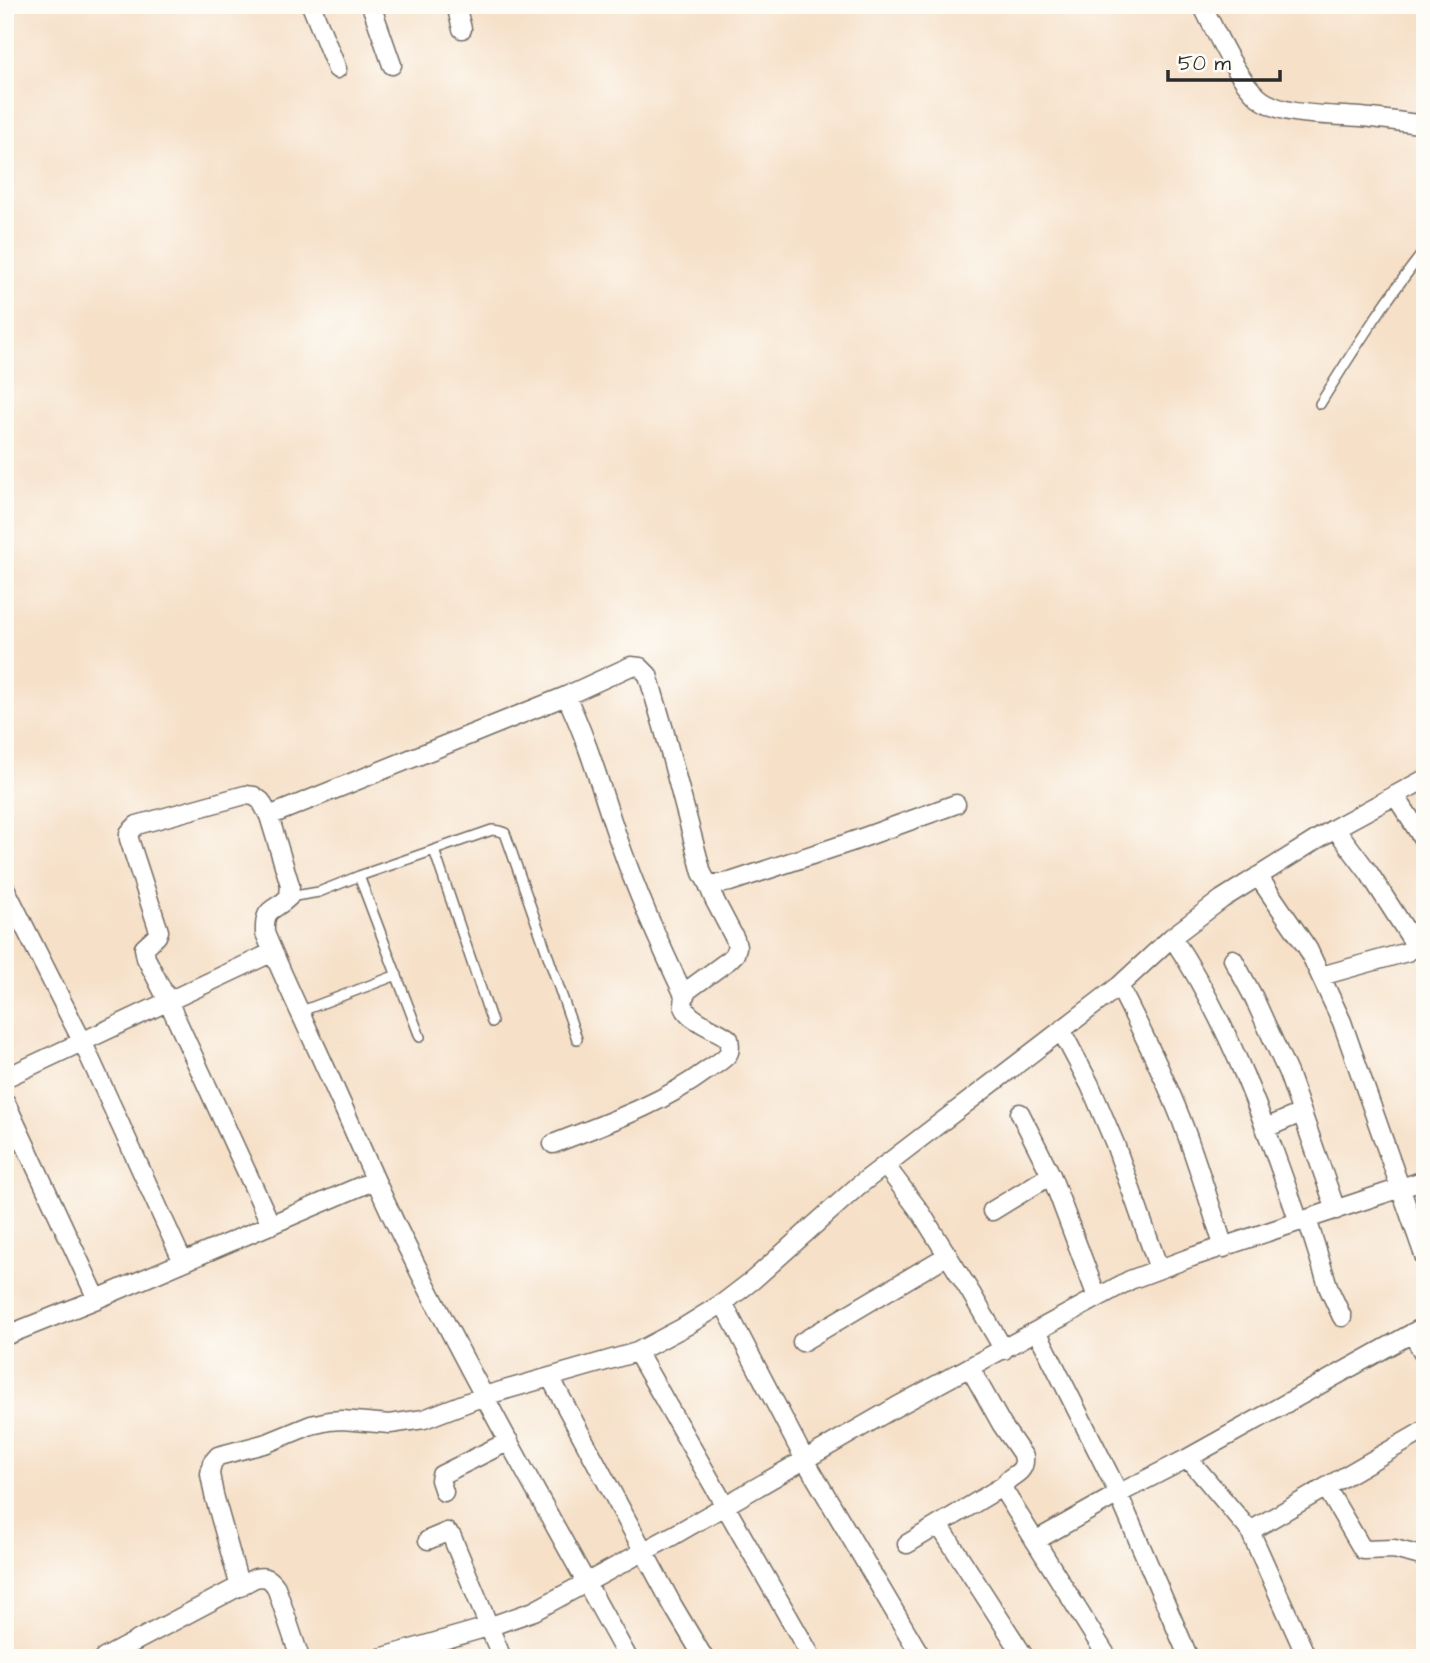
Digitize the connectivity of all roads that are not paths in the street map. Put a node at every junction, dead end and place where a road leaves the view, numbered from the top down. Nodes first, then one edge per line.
1 (311, 5) edge
2 (371, 5) edge
3 (456, 5) edge
4 (1202, 5) edge
5 (462, 29) dead end
6 (392, 65) dead end
7 (337, 69) dead end
8 (1425, 125) edge
9 (1425, 250) edge
10 (1320, 404) dead end
11 (566, 696) junction
12 (1425, 779) edge
13 (1395, 795) junction
14 (956, 804) dead end
15 (269, 816) junction
16 (1335, 828) junction
17 (1425, 842) edge
18 (434, 850) junction
19 (359, 876) junction
20 (1258, 876) junction
21 (707, 882) junction
22 (5, 888) edge
23 (289, 897) junction
24 (1172, 937) junction
25 (273, 952) junction
26 (1233, 958) dead end
27 (397, 975) junction
28 (1321, 976) junction
29 (1119, 986) junction
30 (684, 995) junction
31 (169, 1001) junction
32 (299, 1012) junction
33 (492, 1022) dead end
34 (1061, 1030) junction
35 (420, 1037) dead end
36 (577, 1039) dead end
37 (83, 1043) junction
38 (5, 1078) edge
39 (5, 1101) edge
40 (1301, 1113) junction
41 (1020, 1114) dead end
42 (1266, 1128) junction
43 (553, 1144) dead end
44 (886, 1166) junction
45 (1051, 1175) junction
46 (375, 1180) junction
47 (1425, 1180) edge
48 (1400, 1189) junction
49 (992, 1210) dead end
50 (1336, 1210) junction
51 (1303, 1220) junction
52 (1418, 1220) edge
53 (271, 1225) junction
54 (1224, 1248) junction
55 (948, 1255) junction
56 (1425, 1258) edge
57 (183, 1262) junction
58 (1158, 1269) junction
59 (1097, 1297) junction
60 (97, 1299) junction
61 (723, 1303) junction
62 (1342, 1317) dead end
63 (1418, 1329) edge
64 (1037, 1331) junction
65 (6, 1333) edge
66 (802, 1342) dead end
67 (1004, 1350) junction
68 (637, 1352) junction
69 (1425, 1356) edge
70 (970, 1368) junction
71 (550, 1377) junction
72 (484, 1396) junction
73 (1425, 1430) edge
74 (509, 1441) junction
75 (1188, 1458) junction
76 (805, 1460) junction
77 (1003, 1486) junction
78 (1326, 1487) junction
79 (444, 1492) dead end
80 (1118, 1494) junction
81 (725, 1506) junction
82 (939, 1525) junction
83 (1250, 1531) junction
84 (428, 1540) dead end
85 (1035, 1541) junction
86 (907, 1544) dead end
87 (643, 1551) junction
88 (1425, 1557) edge
89 (587, 1583) junction
90 (240, 1587) junction
91 (488, 1627) junction
92 (390, 1656) edge
93 (104, 1658) edge
94 (300, 1658) edge
95 (502, 1658) edge
96 (628, 1658) edge
97 (704, 1658) edge
98 (812, 1658) edge
99 (922, 1658) edge
100 (1025, 1658) edge
101 (1108, 1658) edge
102 (1189, 1658) edge
103 (1307, 1658) edge

1 - 7 street
2 - 6 street
3 - 5 street
4 - 8 street
9 - 10 lane
11 - 15 street
11 - 21 street
11 - 30 street
12 - 13 street
13 - 16 street
13 - 17 street
14 - 21 street
15 - 23 street
15 - 31 street
16 - 20 street
16 - 28 street
18 - 19 lane
18 - 33 lane
18 - 36 lane
19 - 23 lane
19 - 27 lane
20 - 24 street
20 - 28 street
21 - 30 street
22 - 37 street
23 - 25 street
24 - 29 street
24 - 42 street
25 - 31 street
25 - 32 street
26 - 40 street
27 - 32 lane
27 - 35 lane
28 - 48 street
29 - 34 street
29 - 54 street
30 - 43 street
31 - 37 street
31 - 53 street
32 - 46 street
34 - 44 street
34 - 58 street
37 - 38 street
37 - 57 street
39 - 60 street
40 - 42 street
40 - 50 street
41 - 45 street
42 - 51 street
44 - 55 street
44 - 61 street
45 - 49 street
45 - 59 street
46 - 53 street
46 - 72 street
47 - 48 street
48 - 50 street
48 - 52 street
50 - 51 street
51 - 54 street
51 - 62 street
52 - 56 street
53 - 57 street
54 - 58 street
55 - 66 street
55 - 67 street
57 - 60 street
58 - 59 street
59 - 64 street
60 - 65 street
61 - 68 street
61 - 76 street
63 - 69 street
63 - 75 street
64 - 67 street
64 - 80 street
67 - 70 street
68 - 71 street
68 - 81 street
70 - 76 street
70 - 77 street
71 - 72 street
71 - 87 street
72 - 74 street
72 - 90 street
73 - 78 street
74 - 79 street
74 - 89 street
75 - 80 street
75 - 83 street
76 - 81 street
76 - 99 street
77 - 82 street
77 - 85 street
78 - 83 street
78 - 88 street
80 - 85 street
80 - 102 street
81 - 87 street
81 - 98 street
82 - 86 street
82 - 100 street
83 - 103 street
84 - 91 street
85 - 101 street
87 - 89 street
87 - 97 street
89 - 91 street
89 - 96 street
90 - 93 street
90 - 94 street
91 - 92 street
91 - 95 street

